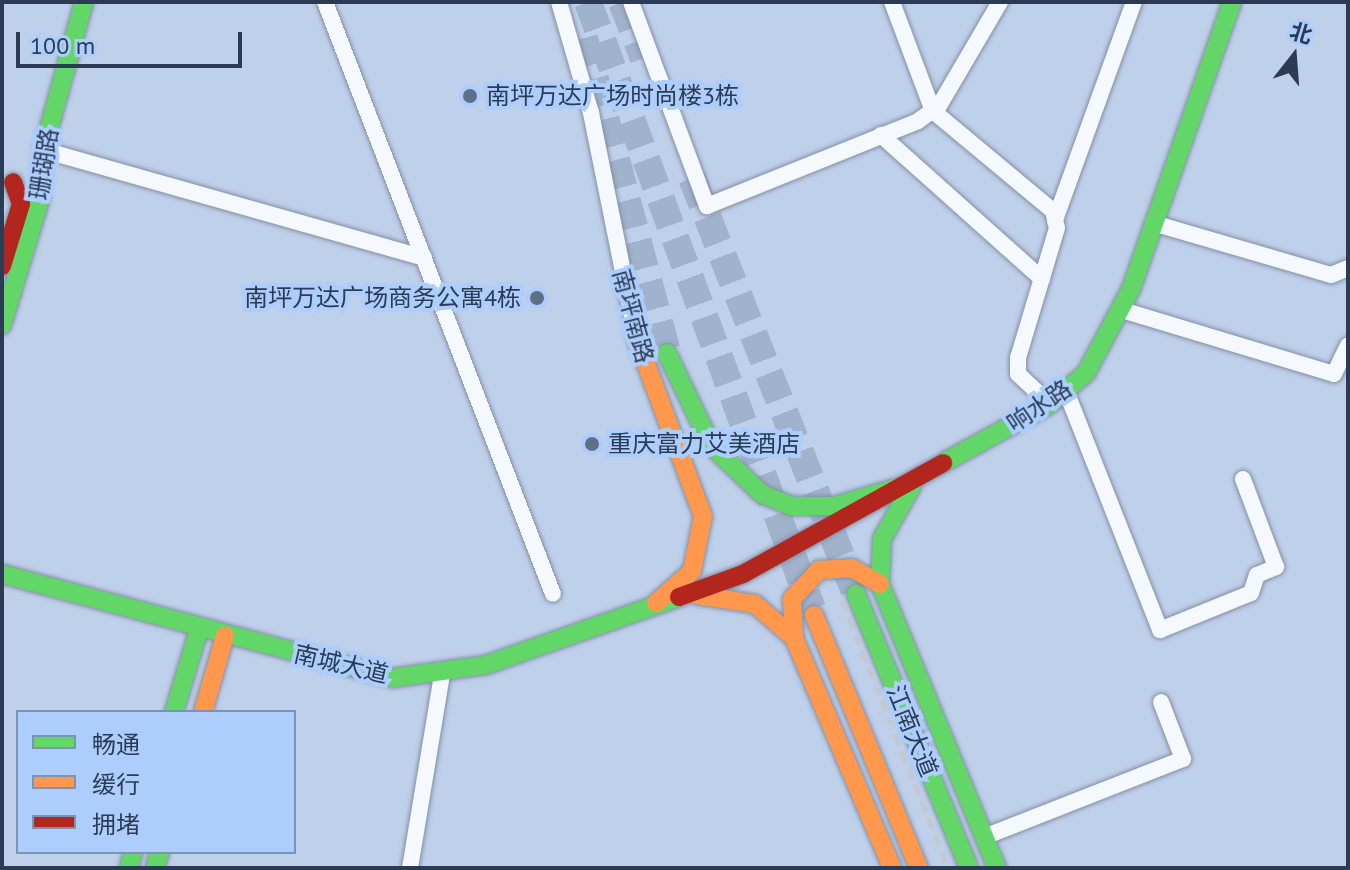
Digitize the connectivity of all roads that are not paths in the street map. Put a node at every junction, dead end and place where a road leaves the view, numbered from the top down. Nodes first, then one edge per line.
1 (84, 2) edge
2 (325, 2) edge
3 (559, 2) edge
4 (631, 2) edge
5 (892, 2) edge
6 (1000, 2) edge
7 (1134, 2) edge
8 (1232, 2) edge
9 (933, 111) junction
10 (881, 135) junction
11 (43, 150) junction
12 (7, 180) edge
13 (1055, 220) junction
14 (1153, 223) junction
15 (424, 258) junction
16 (2, 266) edge
17 (1348, 268) edge
18 (1042, 279) junction
19 (1122, 310) junction
20 (2, 325) edge
21 (636, 337) joint
22 (1348, 345) edge
23 (667, 353) tunnel mouth
24 (1066, 391) junction
25 (1050, 404) junction
26 (1243, 479) dead end
27 (912, 483) junction
28 (2, 574) edge
29 (880, 584) junction
30 (553, 594) dead end
31 (856, 594) tunnel mouth
32 (678, 597) junction
33 (652, 606) junction
34 (814, 615) tunnel mouth
35 (199, 629) junction
36 (225, 636) junction
37 (794, 638) junction
38 (442, 675) junction
39 (1161, 702) dead end
40 (175, 710) edge
41 (204, 710) edge
42 (984, 837) junction
43 (410, 868) edge
44 (892, 868) edge
45 (919, 868) edge
46 (969, 868) edge
47 (997, 868) edge

1 - 11 main road, 珊瑚路
2 - 15 street
3 - 21 street, 南坪南路
4 - 10 street
5 - 9 street
6 - 9 street
7 - 13 street
8 - 14 main road, 响水路
9 - 10 street
9 - 13 street
10 - 18 street
11 - 12 main road
11 - 15 street
11 - 20 main road, 珊瑚路
12 - 16 main road
13 - 18 street
14 - 17 street
14 - 19 main road, 响水路
15 - 30 street
18 - 25 street
19 - 22 street
19 - 24 main road, 响水路
21 - 33 main road, 南坪南路
23 - 27 main road
24 - 25 main road, 响水路
24 - 26 street
25 - 27 main road, 响水路
27 - 29 main road
27 - 32 main road, 响水路
28 - 35 main road, 南城大道
29 - 37 main road
29 - 42 main road
31 - 46 main road, 江南大道
32 - 33 main road, 南城大道
32 - 37 main road
33 - 38 main road, 南城大道
34 - 45 main road, 江南大道
35 - 36 main road, 南城大道
35 - 40 main road
36 - 38 main road, 南城大道
36 - 41 main road
37 - 44 main road
38 - 43 street
39 - 42 street
42 - 47 main road

